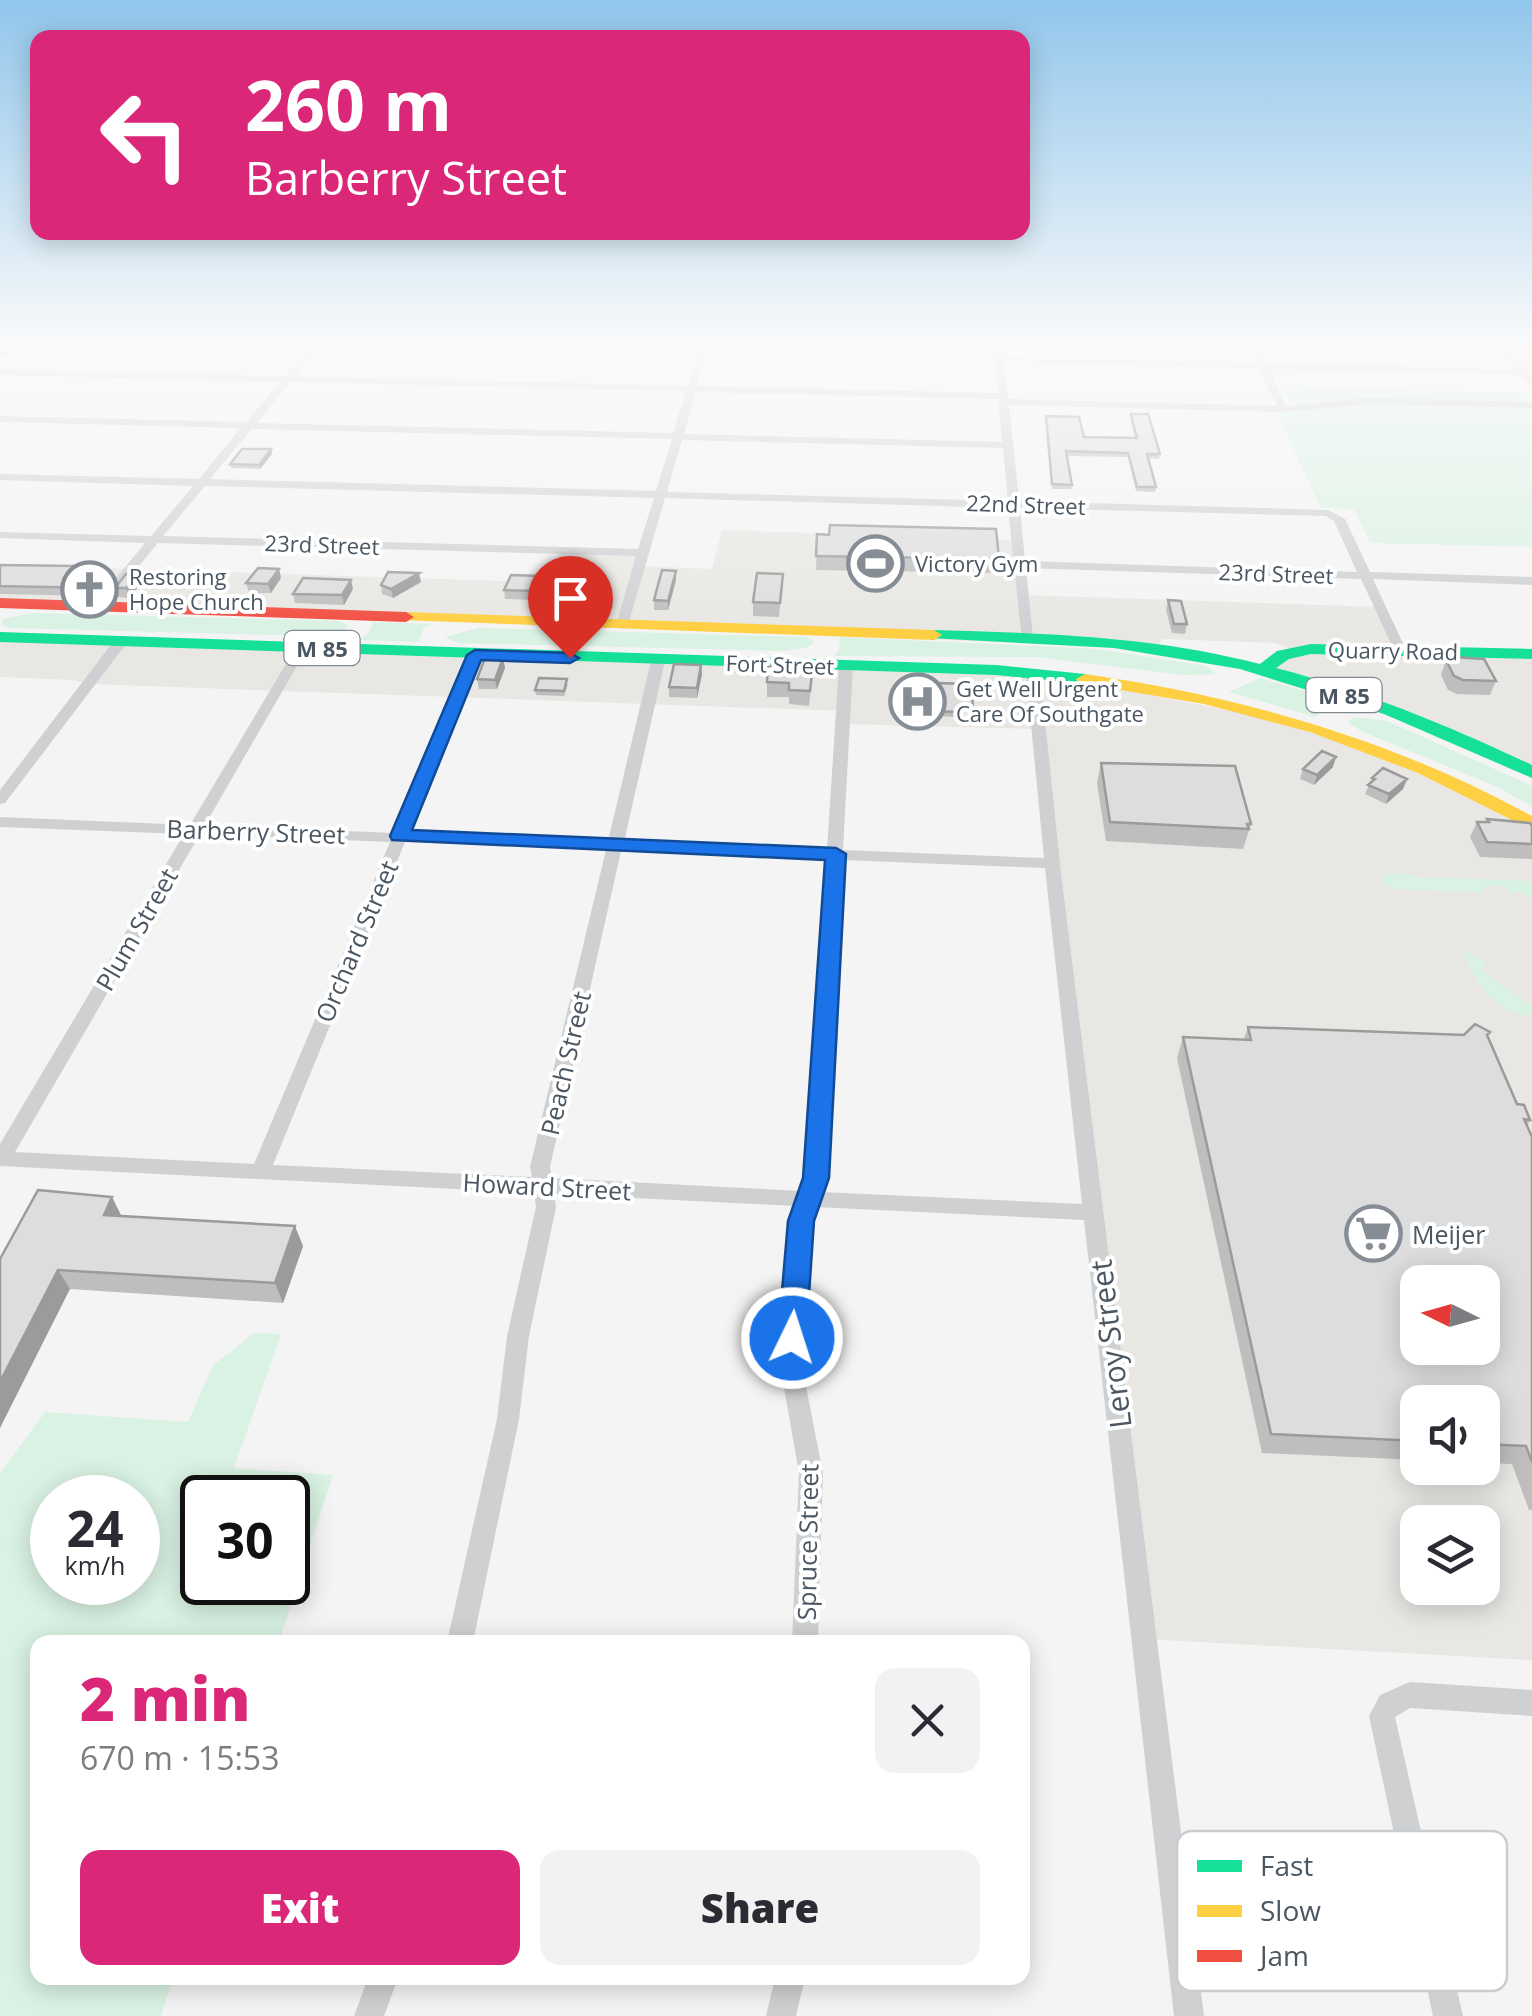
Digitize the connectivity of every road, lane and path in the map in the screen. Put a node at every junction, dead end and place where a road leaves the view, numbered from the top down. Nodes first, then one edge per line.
1 (237, 441) edge
2 (678, 441) edge
3 (865, 441) edge
4 (1008, 441) edge
5 (1008, 445) junction
6 (0, 477) edge
7 (203, 482) junction
8 (662, 494) junction
9 (1013, 503) junction
10 (0, 535) edge
11 (156, 540) junction
12 (644, 553) junction
13 (1020, 564) junction
14 (1366, 576) junction
15 (1532, 581) edge
16 (0, 603) edge
17 (99, 606) junction
18 (222, 611) junction
19 (0, 613) edge
20 (356, 616) junction
21 (622, 625) junction
22 (677, 626) junction
23 (816, 630) junction
24 (0, 637) edge
25 (1027, 638) junction
26 (92, 640) junction
27 (121, 641) junction
28 (302, 648) junction
29 (1400, 650) junction
30 (451, 654) junction
31 (1532, 654) edge
32 (475, 655) junction
33 (1283, 655) junction
34 (570, 658) junction
35 (658, 661) junction
36 (1217, 661) junction
37 (846, 666) junction
38 (1261, 670) junction
39 (1032, 673) junction
40 (1189, 692) junction
41 (1336, 733) junction
42 (1425, 768) junction
43 (1532, 772) edge
44 (1532, 780) edge
45 (0, 800) edge
46 (1532, 810) edge
47 (0, 822) edge
48 (1532, 824) edge
49 (195, 830) junction
50 (400, 836) junction
51 (616, 846) junction
52 (836, 854) junction
53 (1052, 863) junction
54 (1, 1159) edge
55 (260, 1172) junction
56 (543, 1186) junction
57 (808, 1200) junction
58 (1094, 1212) junction
59 (462, 1635) edge
60 (806, 1635) edge
61 (1532, 1703) edge
62 (1407, 1831) edge
63 (1177, 1914) edge
64 (380, 1985) edge
65 (788, 1985) edge
66 (1186, 1991) edge
67 (1442, 1991) edge
68 (369, 2016) edge
69 (781, 2016) edge
70 (1189, 2016) edge
71 (1448, 2016) edge

1 - 7 street
2 - 8 street
3 - 5 street
4 - 5 street
5 - 9 street
6 - 7 street, 22nd Street
7 - 8 street, 22nd Street
7 - 11 street
8 - 9 street, 22nd Street
8 - 12 street
9 - 13 street
9 - 14 street, 22nd Street
10 - 11 street, 23rd Street
11 - 12 street, 23rd Street
11 - 17 street
12 - 21 street
13 - 14 street, 23rd Street
13 - 25 street
14 - 15 street, 23rd Street
14 - 29 street
16 - 17 main road, Fort Street / M 85
17 - 18 main road, Fort Street / M 85
18 - 19 main road
18 - 20 main road, Fort Street / M 85
20 - 21 main road, Fort Street / M 85
20 - 26 main road
21 - 22 main road, Fort Street / M 85
22 - 23 main road, Fort Street / M 85
22 - 30 main road
23 - 25 main road, Fort Street / M 85
23 - 34 main road
24 - 26 main road, Fort Street / M 85
25 - 36 main road, Fort Street / M 85
26 - 27 main road, Fort Street / M 85
27 - 28 main road, Fort Street / M 85
27 - 45 street
28 - 30 main road, Fort Street / M 85
28 - 49 street, Plum Street
29 - 31 main road, Quarry Road
29 - 33 main road, Quarry Road
30 - 32 main road, Fort Street / M 85
32 - 34 main road, Fort Street / M 85
32 - 50 street, Orchard Street
33 - 36 main road
33 - 38 main road, Quarry Road
34 - 35 main road, Fort Street / M 85
35 - 37 main road, Fort Street / M 85
35 - 51 street, Peach Street
36 - 38 main road, Fort Street / M 85
37 - 39 main road, Fort Street / M 85
37 - 52 street, Spruce Street
38 - 40 main road, Quarry Road
38 - 43 main road, Fort Street / M 85
39 - 40 main road, Fort Street / M 85
39 - 53 street, Leroy Street
40 - 41 main road, Fort Street / M 85
41 - 42 main road, Fort Street / M 85
41 - 44 main road
42 - 46 main road
42 - 48 main road, Fort Street / M 85
47 - 49 street, Barberry Street
49 - 50 street, Barberry Street
49 - 54 street, Plum Street
50 - 51 street, Barberry Street
50 - 55 street, Orchard Street
51 - 52 street, Barberry Street
51 - 56 street, Peach Street
52 - 53 street, Barberry Street
52 - 57 street, Spruce Street
53 - 58 street, Leroy Street
54 - 55 street, Howard Street
55 - 56 street, Howard Street
56 - 57 street, Howard Street
56 - 59 street, Peach Street
57 - 58 street, Howard Street
57 - 60 street, Spruce Street
58 - 63 street, Leroy Street
61 - 62 street
64 - 68 street
65 - 69 street
66 - 70 street, Leroy Street
67 - 71 street

